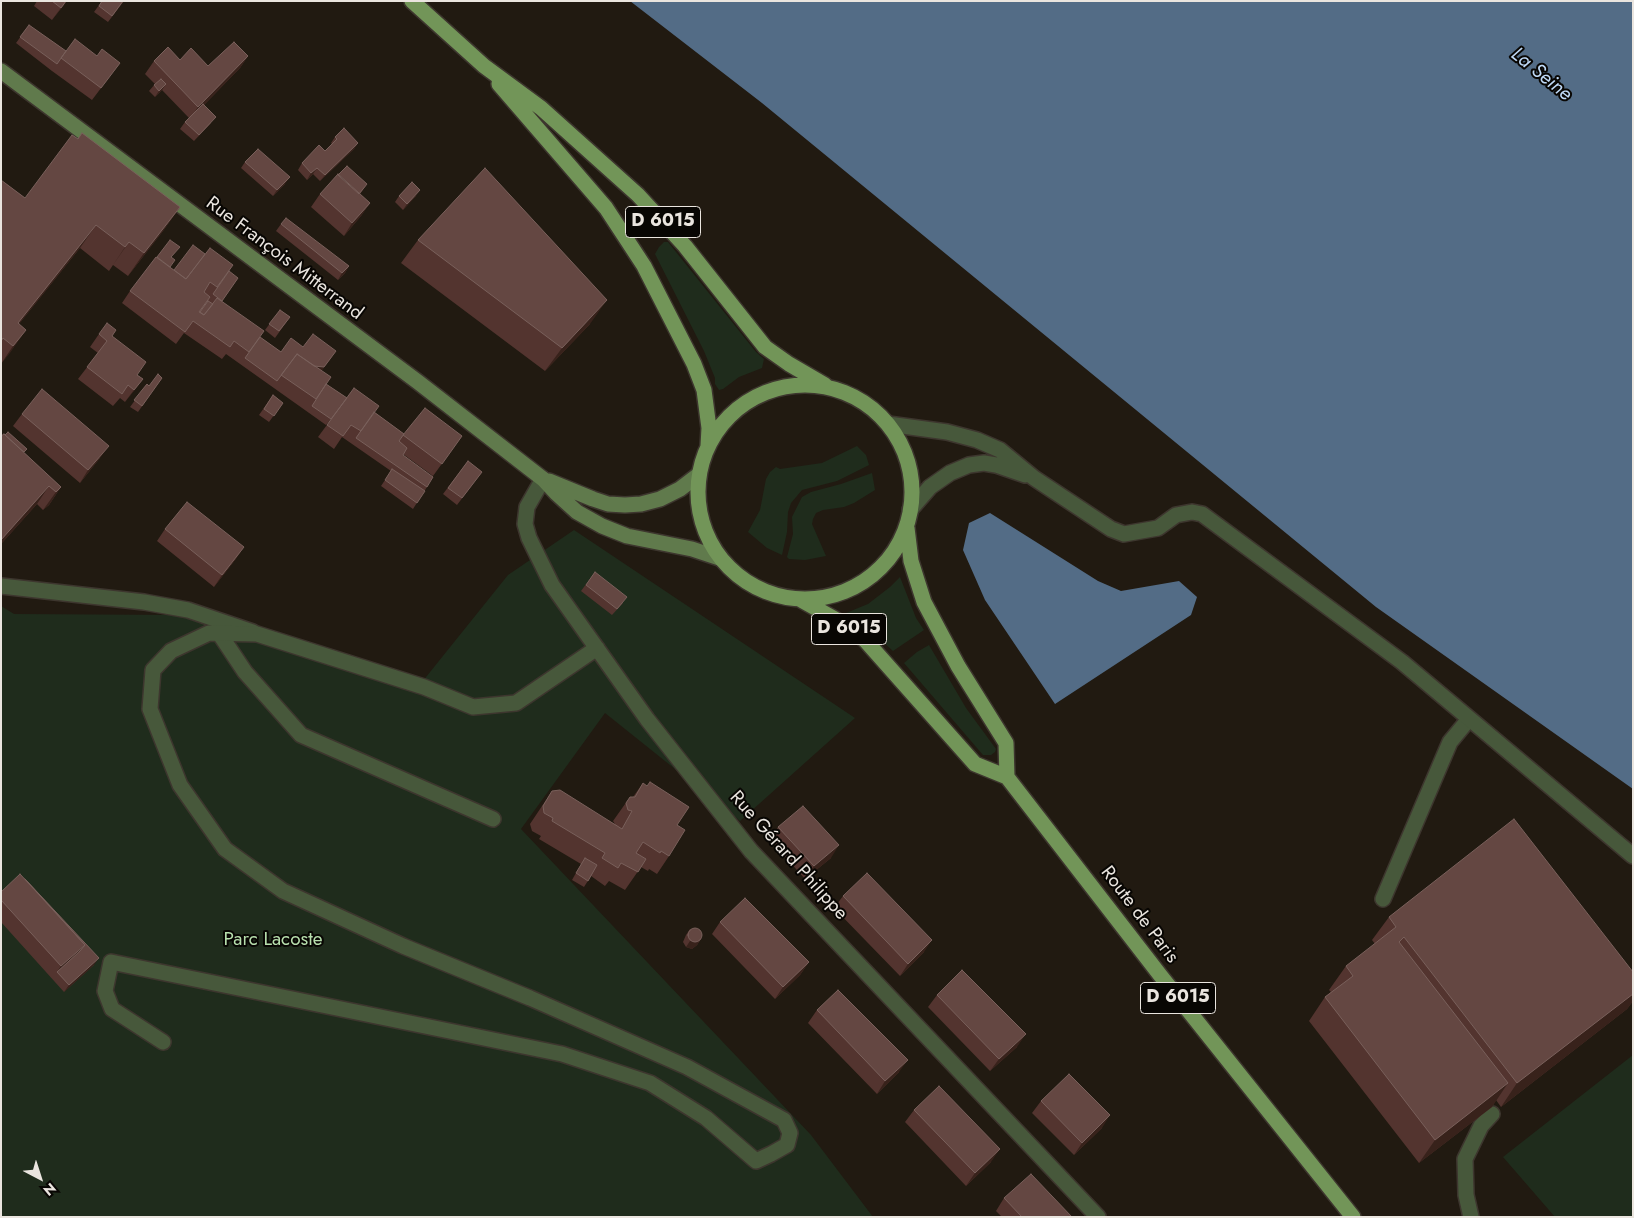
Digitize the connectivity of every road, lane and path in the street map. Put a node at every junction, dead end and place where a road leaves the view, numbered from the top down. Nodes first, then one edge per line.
1 (412, 1) edge
2 (484, 66) junction
3 (1, 71) edge
4 (830, 388) junction
5 (888, 424) junction
6 (708, 447) junction
7 (698, 476) junction
8 (1034, 478) junction
9 (543, 479) junction
10 (910, 510) junction
11 (907, 526) junction
12 (718, 558) junction
13 (1, 586) edge
14 (800, 600) junction
15 (219, 633) junction
16 (257, 634) junction
17 (597, 648) junction
18 (1470, 719) junction
19 (1008, 777) junction
20 (493, 819) dead end
21 (1633, 856) edge
22 (1383, 899) dead end
23 (163, 1042) dead end
24 (1492, 1114) edge
25 (1098, 1217) edge
26 (1353, 1217) edge
27 (1471, 1217) edge

1 - 2 main road, D 6015
2 - 4 main road, D 6015
2 - 6 main road, D 6015
3 - 9 street, Rue François Mitterrand
4 - 5 main road
4 - 6 main road
5 - 8 street
5 - 10 main road
6 - 7 main road
7 - 9 street, Rue François Mitterrand
7 - 12 main road
8 - 10 street
8 - 18 street
9 - 12 street, Rue François Mitterrand
9 - 17 street, Rue Gérard Philippe
10 - 11 main road
11 - 14 main road
11 - 19 main road
12 - 14 main road
13 - 16 street
14 - 19 main road, D 6015
15 - 16 street
15 - 20 street
15 - 23 street
16 - 17 street
17 - 25 street, Rue Gérard Philippe
18 - 21 street
18 - 22 street
19 - 26 main road, Route de Paris / D 6015
24 - 27 street

